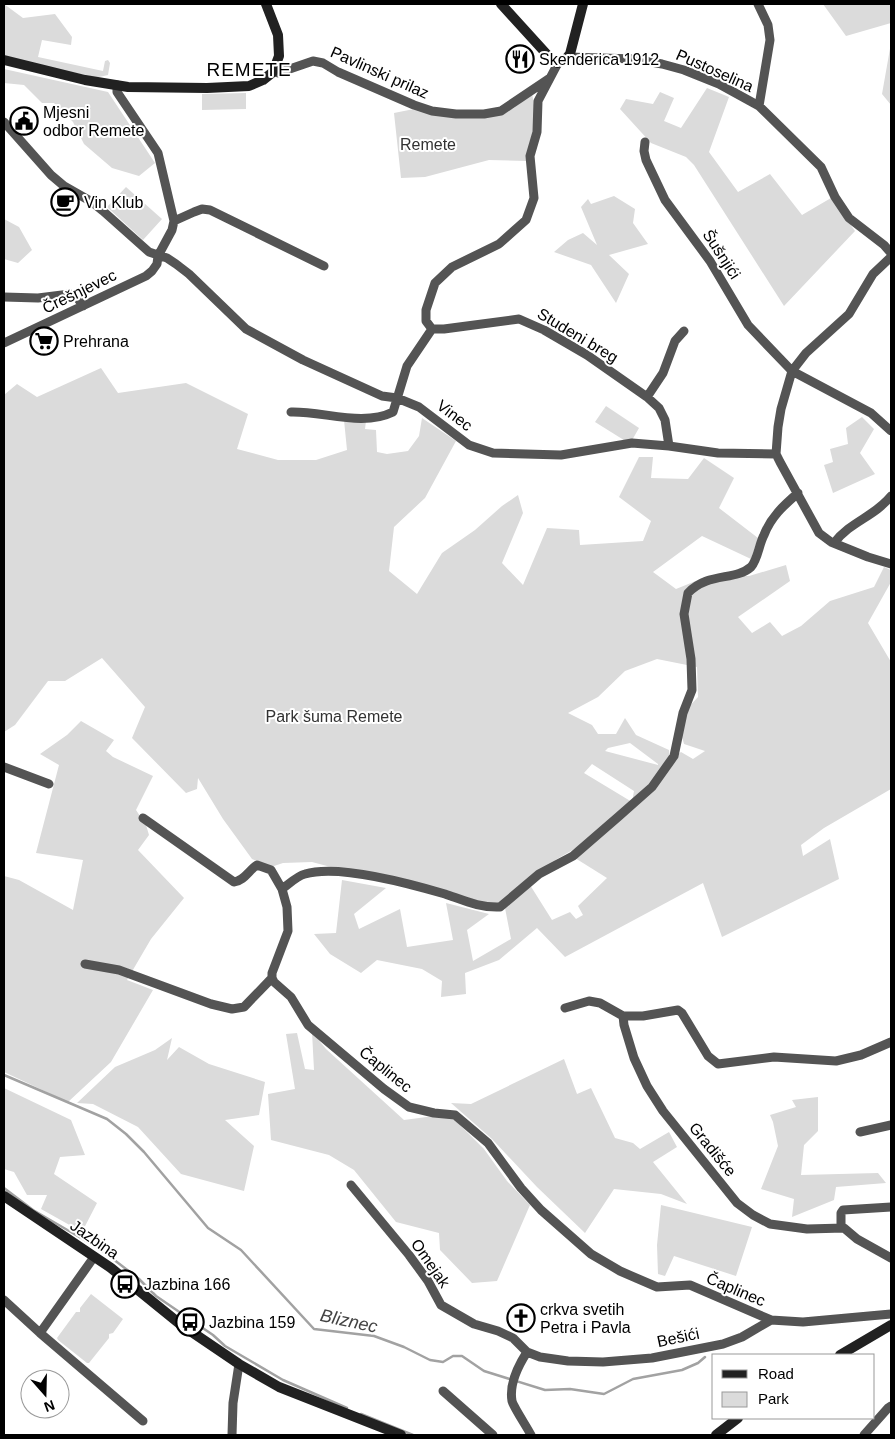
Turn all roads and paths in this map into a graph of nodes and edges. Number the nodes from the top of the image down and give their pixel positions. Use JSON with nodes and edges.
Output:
{"nodes":[{"id":1,"x":266,"y":4,"type":"edge"},
{"id":2,"x":501,"y":4,"type":"edge"},
{"id":3,"x":583,"y":4,"type":"edge"},
{"id":4,"x":758,"y":4,"type":"edge"},
{"id":5,"x":568,"y":57,"type":"junction"},
{"id":6,"x":4,"y":60,"type":"edge"},
{"id":7,"x":558,"y":63,"type":"junction"},
{"id":8,"x":278,"y":73,"type":"dead end"},
{"id":9,"x":551,"y":78,"type":"junction"},
{"id":10,"x":117,"y":85,"type":"junction"},
{"id":11,"x":759,"y":106,"type":"junction"},
{"id":12,"x":4,"y":122,"type":"edge"},
{"id":13,"x":645,"y":142,"type":"dead end"},
{"id":14,"x":174,"y":221,"type":"junction"},
{"id":15,"x":891,"y":253,"type":"edge"},
{"id":16,"x":158,"y":256,"type":"junction"},
{"id":17,"x":891,"y":257,"type":"edge"},
{"id":18,"x":324,"y":266,"type":"dead end"},
{"id":19,"x":4,"y":297,"type":"edge"},
{"id":20,"x":83,"y":306,"type":"junction"},
{"id":21,"x":432,"y":329,"type":"junction"},
{"id":22,"x":684,"y":330,"type":"dead end"},
{"id":23,"x":4,"y":343,"type":"edge"},
{"id":24,"x":792,"y":371,"type":"junction"},
{"id":25,"x":647,"y":397,"type":"junction"},
{"id":26,"x":397,"y":398,"type":"junction"},
{"id":27,"x":291,"y":412,"type":"dead end"},
{"id":28,"x":891,"y":430,"type":"edge"},
{"id":29,"x":669,"y":446,"type":"junction"},
{"id":30,"x":776,"y":454,"type":"junction"},
{"id":31,"x":798,"y":493,"type":"junction"},
{"id":32,"x":891,"y":496,"type":"edge"},
{"id":33,"x":834,"y":543,"type":"junction"},
{"id":34,"x":891,"y":564,"type":"edge"},
{"id":35,"x":4,"y":767,"type":"edge"},
{"id":36,"x":49,"y":784,"type":"dead end"},
{"id":37,"x":142,"y":818,"type":"dead end"},
{"id":38,"x":282,"y":889,"type":"junction"},
{"id":39,"x":85,"y":964,"type":"dead end"},
{"id":40,"x":272,"y":978,"type":"junction"},
{"id":41,"x":565,"y":1008,"type":"dead end"},
{"id":42,"x":623,"y":1016,"type":"junction"},
{"id":43,"x":891,"y":1042,"type":"edge"},
{"id":44,"x":891,"y":1125,"type":"edge"},
{"id":45,"x":860,"y":1132,"type":"dead end"},
{"id":46,"x":351,"y":1185,"type":"dead end"},
{"id":47,"x":4,"y":1196,"type":"edge"},
{"id":48,"x":891,"y":1207,"type":"edge"},
{"id":49,"x":841,"y":1227,"type":"junction"},
{"id":50,"x":94,"y":1257,"type":"junction"},
{"id":51,"x":891,"y":1258,"type":"edge"},
{"id":52,"x":4,"y":1300,"type":"edge"},
{"id":53,"x":891,"y":1314,"type":"edge"},
{"id":54,"x":772,"y":1320,"type":"junction"},
{"id":55,"x":891,"y":1325,"type":"edge"},
{"id":56,"x":40,"y":1333,"type":"junction"},
{"id":57,"x":526,"y":1352,"type":"junction"},
{"id":58,"x":842,"y":1354,"type":"edge"},
{"id":59,"x":239,"y":1364,"type":"junction"},
{"id":60,"x":444,"y":1391,"type":"dead end"},
{"id":61,"x":891,"y":1406,"type":"edge"},
{"id":62,"x":737,"y":1419,"type":"edge"},
{"id":63,"x":143,"y":1421,"type":"dead end"},
{"id":64,"x":232,"y":1435,"type":"edge"},
{"id":65,"x":401,"y":1435,"type":"edge"},
{"id":66,"x":493,"y":1435,"type":"edge"},
{"id":67,"x":531,"y":1435,"type":"edge"},
{"id":68,"x":716,"y":1435,"type":"edge"},
{"id":69,"x":864,"y":1435,"type":"edge"}],
"edges":[{"from":1,"to":10,"type":"main road"},
{"from":2,"to":7,"type":"main road"},
{"from":3,"to":5,"type":"main road"},
{"from":4,"to":11,"type":"street","name":"Pustoselina"},
{"from":5,"to":7,"type":"main road"},
{"from":5,"to":11,"type":"street","name":"Pustoselina"},
{"from":6,"to":10,"type":"main road"},
{"from":7,"to":9,"type":"street"},
{"from":8,"to":9,"type":"street","name":"Pavlinski prilaz"},
{"from":9,"to":21,"type":"street"},
{"from":10,"to":14,"type":"street"},
{"from":11,"to":15,"type":"street","name":"Pustoselina"},
{"from":12,"to":16,"type":"street","name":"Vinec"},
{"from":13,"to":24,"type":"street","name":"Šušnjići"},
{"from":14,"to":16,"type":"street"},
{"from":14,"to":18,"type":"street"},
{"from":16,"to":20,"type":"street","name":"Črešnjevec"},
{"from":16,"to":26,"type":"street","name":"Vinec"},
{"from":17,"to":24,"type":"street"},
{"from":19,"to":20,"type":"street"},
{"from":20,"to":23,"type":"street","name":"Črešnjevec"},
{"from":21,"to":25,"type":"street","name":"Studeni breg"},
{"from":21,"to":26,"type":"street"},
{"from":22,"to":25,"type":"street"},
{"from":24,"to":28,"type":"street","name":"Šušnjići"},
{"from":24,"to":30,"type":"street"},
{"from":25,"to":29,"type":"street","name":"Studeni breg"},
{"from":26,"to":27,"type":"street"},
{"from":26,"to":29,"type":"street","name":"Vinec"},
{"from":29,"to":30,"type":"street","name":"Vinec"},
{"from":30,"to":31,"type":"street"},
{"from":31,"to":33,"type":"street"},
{"from":31,"to":38,"type":"street"},
{"from":32,"to":33,"type":"street"},
{"from":33,"to":34,"type":"street"},
{"from":35,"to":36,"type":"street"},
{"from":37,"to":38,"type":"street"},
{"from":38,"to":40,"type":"street"},
{"from":39,"to":40,"type":"street"},
{"from":40,"to":54,"type":"street","name":"Čaplinec"},
{"from":41,"to":42,"type":"street"},
{"from":42,"to":43,"type":"street"},
{"from":42,"to":49,"type":"street","name":"Gradišće"},
{"from":44,"to":45,"type":"street"},
{"from":46,"to":57,"type":"street","name":"Omejak"},
{"from":47,"to":50,"type":"main road","name":"Jazbina"},
{"from":48,"to":49,"type":"street"},
{"from":49,"to":51,"type":"street"},
{"from":50,"to":56,"type":"street"},
{"from":50,"to":59,"type":"main road","name":"Jazbina"},
{"from":52,"to":56,"type":"street"},
{"from":53,"to":54,"type":"street"},
{"from":54,"to":57,"type":"street","name":"Bešići"},
{"from":55,"to":58,"type":"main road"},
{"from":56,"to":63,"type":"street"},
{"from":57,"to":67,"type":"street"},
{"from":59,"to":64,"type":"street"},
{"from":59,"to":65,"type":"main road","name":"Jazbina"},
{"from":60,"to":66,"type":"street"},
{"from":61,"to":69,"type":"street"},
{"from":62,"to":68,"type":"main road"}]}
